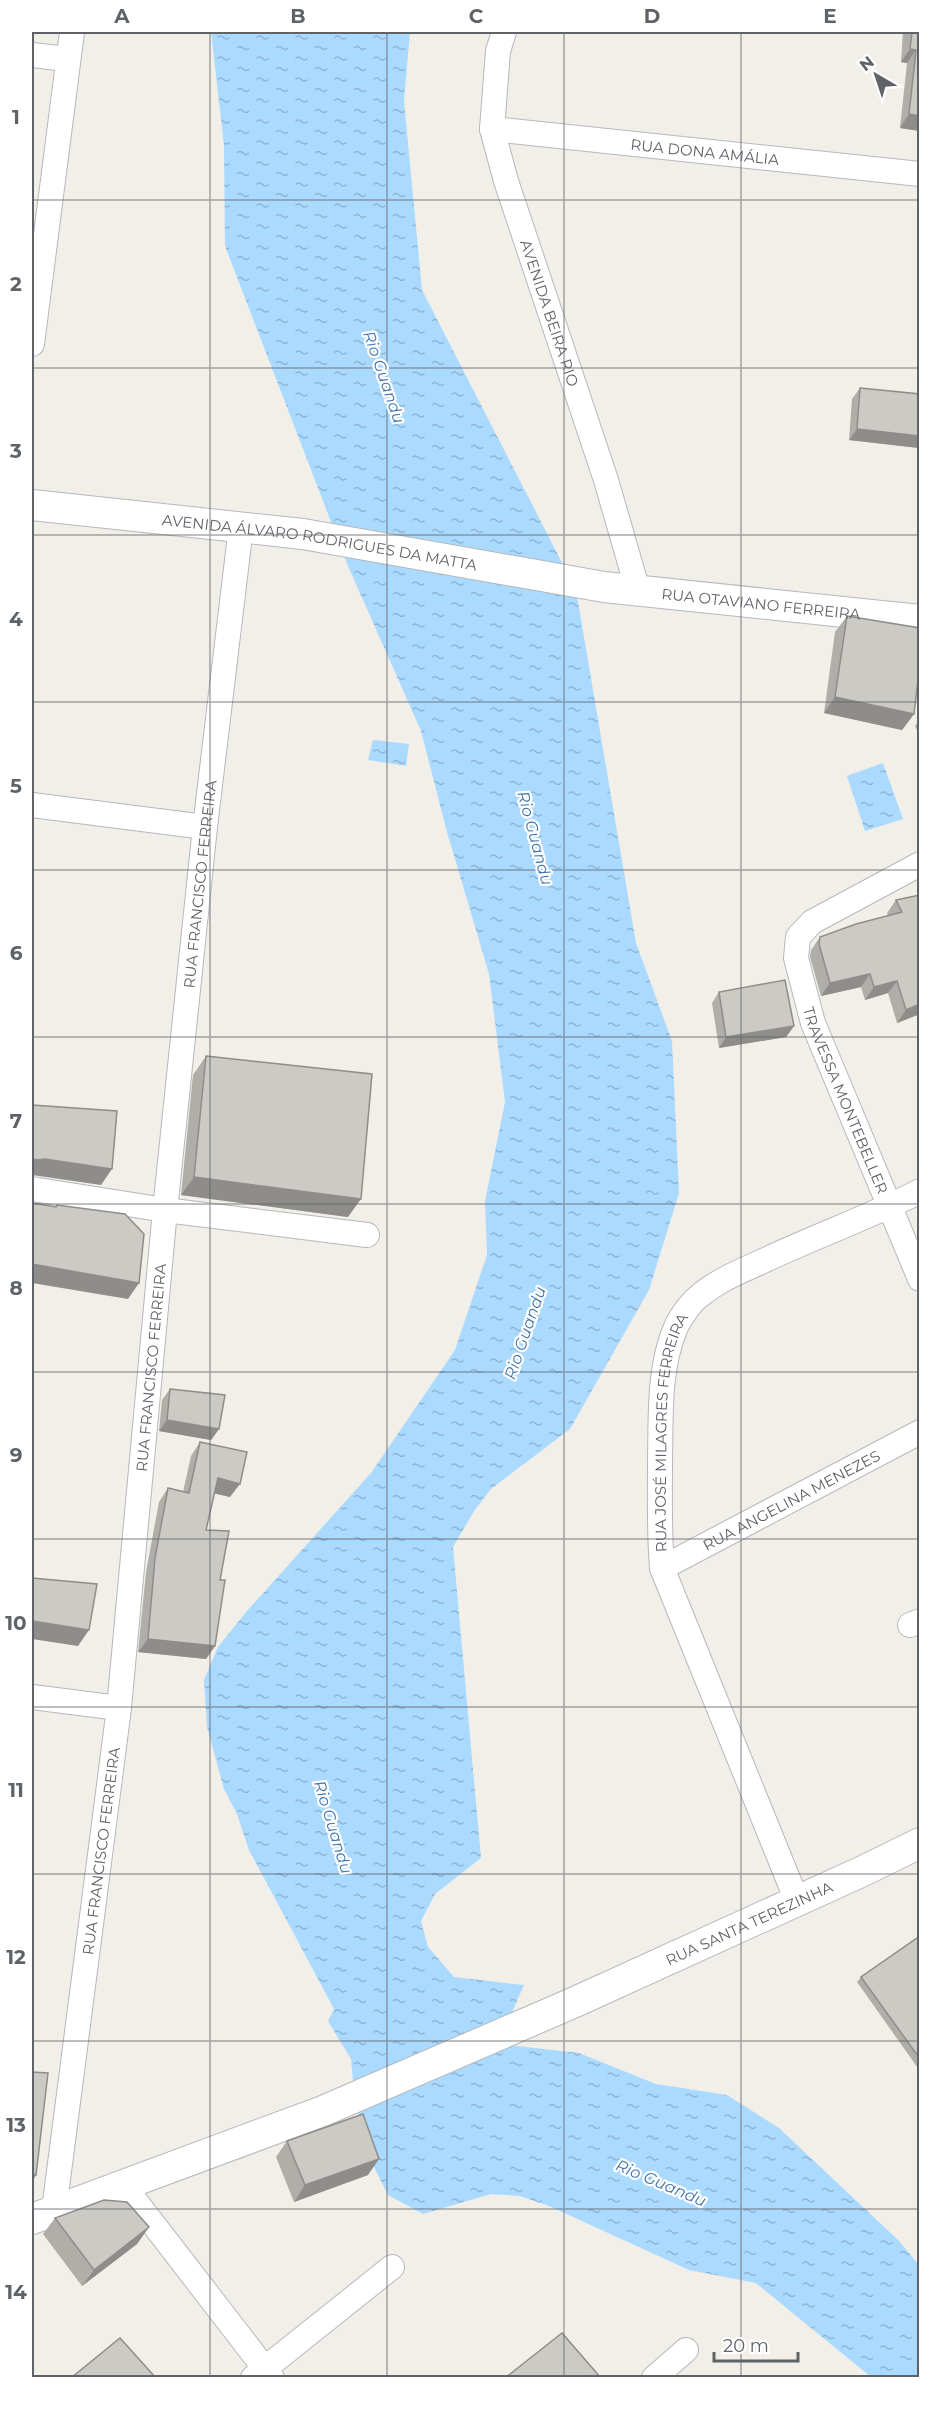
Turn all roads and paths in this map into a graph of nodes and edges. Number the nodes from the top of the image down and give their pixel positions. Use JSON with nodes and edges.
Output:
{"nodes":[{"id":1,"x":72,"y":32,"type":"edge"},
{"id":2,"x":504,"y":32,"type":"edge"},
{"id":3,"x":32,"y":55,"type":"edge"},
{"id":4,"x":67,"y":59,"type":"junction"},
{"id":5,"x":492,"y":129,"type":"junction"},
{"id":6,"x":920,"y":174,"type":"edge"},
{"id":7,"x":32,"y":344,"type":"edge"},
{"id":8,"x":32,"y":505,"type":"edge"},
{"id":9,"x":241,"y":527,"type":"junction"},
{"id":10,"x":604,"y":587,"type":"joint"},
{"id":11,"x":638,"y":591,"type":"junction"},
{"id":12,"x":920,"y":620,"type":"edge"},
{"id":13,"x":32,"y":805,"type":"edge"},
{"id":14,"x":205,"y":827,"type":"junction"},
{"id":15,"x":920,"y":864,"type":"edge"},
{"id":16,"x":32,"y":1189,"type":"edge"},
{"id":17,"x":920,"y":1191,"type":"edge"},
{"id":18,"x":890,"y":1207,"type":"junction"},
{"id":19,"x":165,"y":1210,"type":"junction"},
{"id":20,"x":367,"y":1235,"type":"dead end"},
{"id":21,"x":920,"y":1279,"type":"edge"},
{"id":22,"x":920,"y":1432,"type":"edge"},
{"id":23,"x":662,"y":1568,"type":"junction"},
{"id":24,"x":32,"y":1696,"type":"edge"},
{"id":25,"x":119,"y":1708,"type":"junction"},
{"id":26,"x":920,"y":1843,"type":"edge"},
{"id":27,"x":797,"y":1901,"type":"junction"},
{"id":28,"x":124,"y":2186,"type":"junction"},
{"id":29,"x":43,"y":2214,"type":"edge"},
{"id":30,"x":392,"y":2267,"type":"dead end"},
{"id":31,"x":686,"y":2350,"type":"dead end"},
{"id":32,"x":263,"y":2374,"type":"edge"},
{"id":33,"x":654,"y":2378,"type":"edge"}],
"edges":[{"from":1,"to":4,"type":"street"},
{"from":2,"to":5,"type":"street","name":"AVENIDA BEIRA RIO"},
{"from":3,"to":4,"type":"street"},
{"from":4,"to":7,"type":"street"},
{"from":5,"to":6,"type":"street","name":"RUA DONA AMÁLIA"},
{"from":5,"to":11,"type":"street","name":"AVENIDA BEIRA RIO"},
{"from":8,"to":9,"type":"street","name":"AVENIDA ÁLVARO RODRIGUES DA MATTA"},
{"from":9,"to":10,"type":"street","name":"AVENIDA ÁLVARO RODRIGUES DA MATTA"},
{"from":9,"to":14,"type":"street","name":"RUA FRANCISCO FERREIRA"},
{"from":10,"to":11,"type":"street","name":"RUA OTAVIANO FERREIRA"},
{"from":11,"to":12,"type":"street","name":"RUA OTAVIANO FERREIRA"},
{"from":13,"to":14,"type":"street"},
{"from":14,"to":19,"type":"street","name":"RUA FRANCISCO FERREIRA"},
{"from":15,"to":18,"type":"street","name":"TRAVESSA MONTEBELLER"},
{"from":16,"to":19,"type":"street"},
{"from":17,"to":18,"type":"street","name":"RUA JOSÉ MILAGRES FERREIRA"},
{"from":18,"to":21,"type":"street","name":"TRAVESSA MONTEBELLER"},
{"from":18,"to":23,"type":"street","name":"RUA JOSÉ MILAGRES FERREIRA"},
{"from":19,"to":20,"type":"street"},
{"from":19,"to":25,"type":"street","name":"RUA FRANCISCO FERREIRA"},
{"from":22,"to":23,"type":"street","name":"RUA ANGELINA MENEZES"},
{"from":23,"to":27,"type":"street","name":"RUA JOSÉ MILAGRES FERREIRA"},
{"from":24,"to":25,"type":"street"},
{"from":25,"to":29,"type":"street","name":"RUA FRANCISCO FERREIRA"},
{"from":26,"to":27,"type":"street","name":"RUA SANTA TEREZINHA"},
{"from":27,"to":28,"type":"street","name":"RUA SANTA TEREZINHA"},
{"from":28,"to":29,"type":"street","name":"RUA SANTA TEREZINHA"},
{"from":28,"to":32,"type":"street"},
{"from":30,"to":32,"type":"street"},
{"from":31,"to":33,"type":"street"}]}
